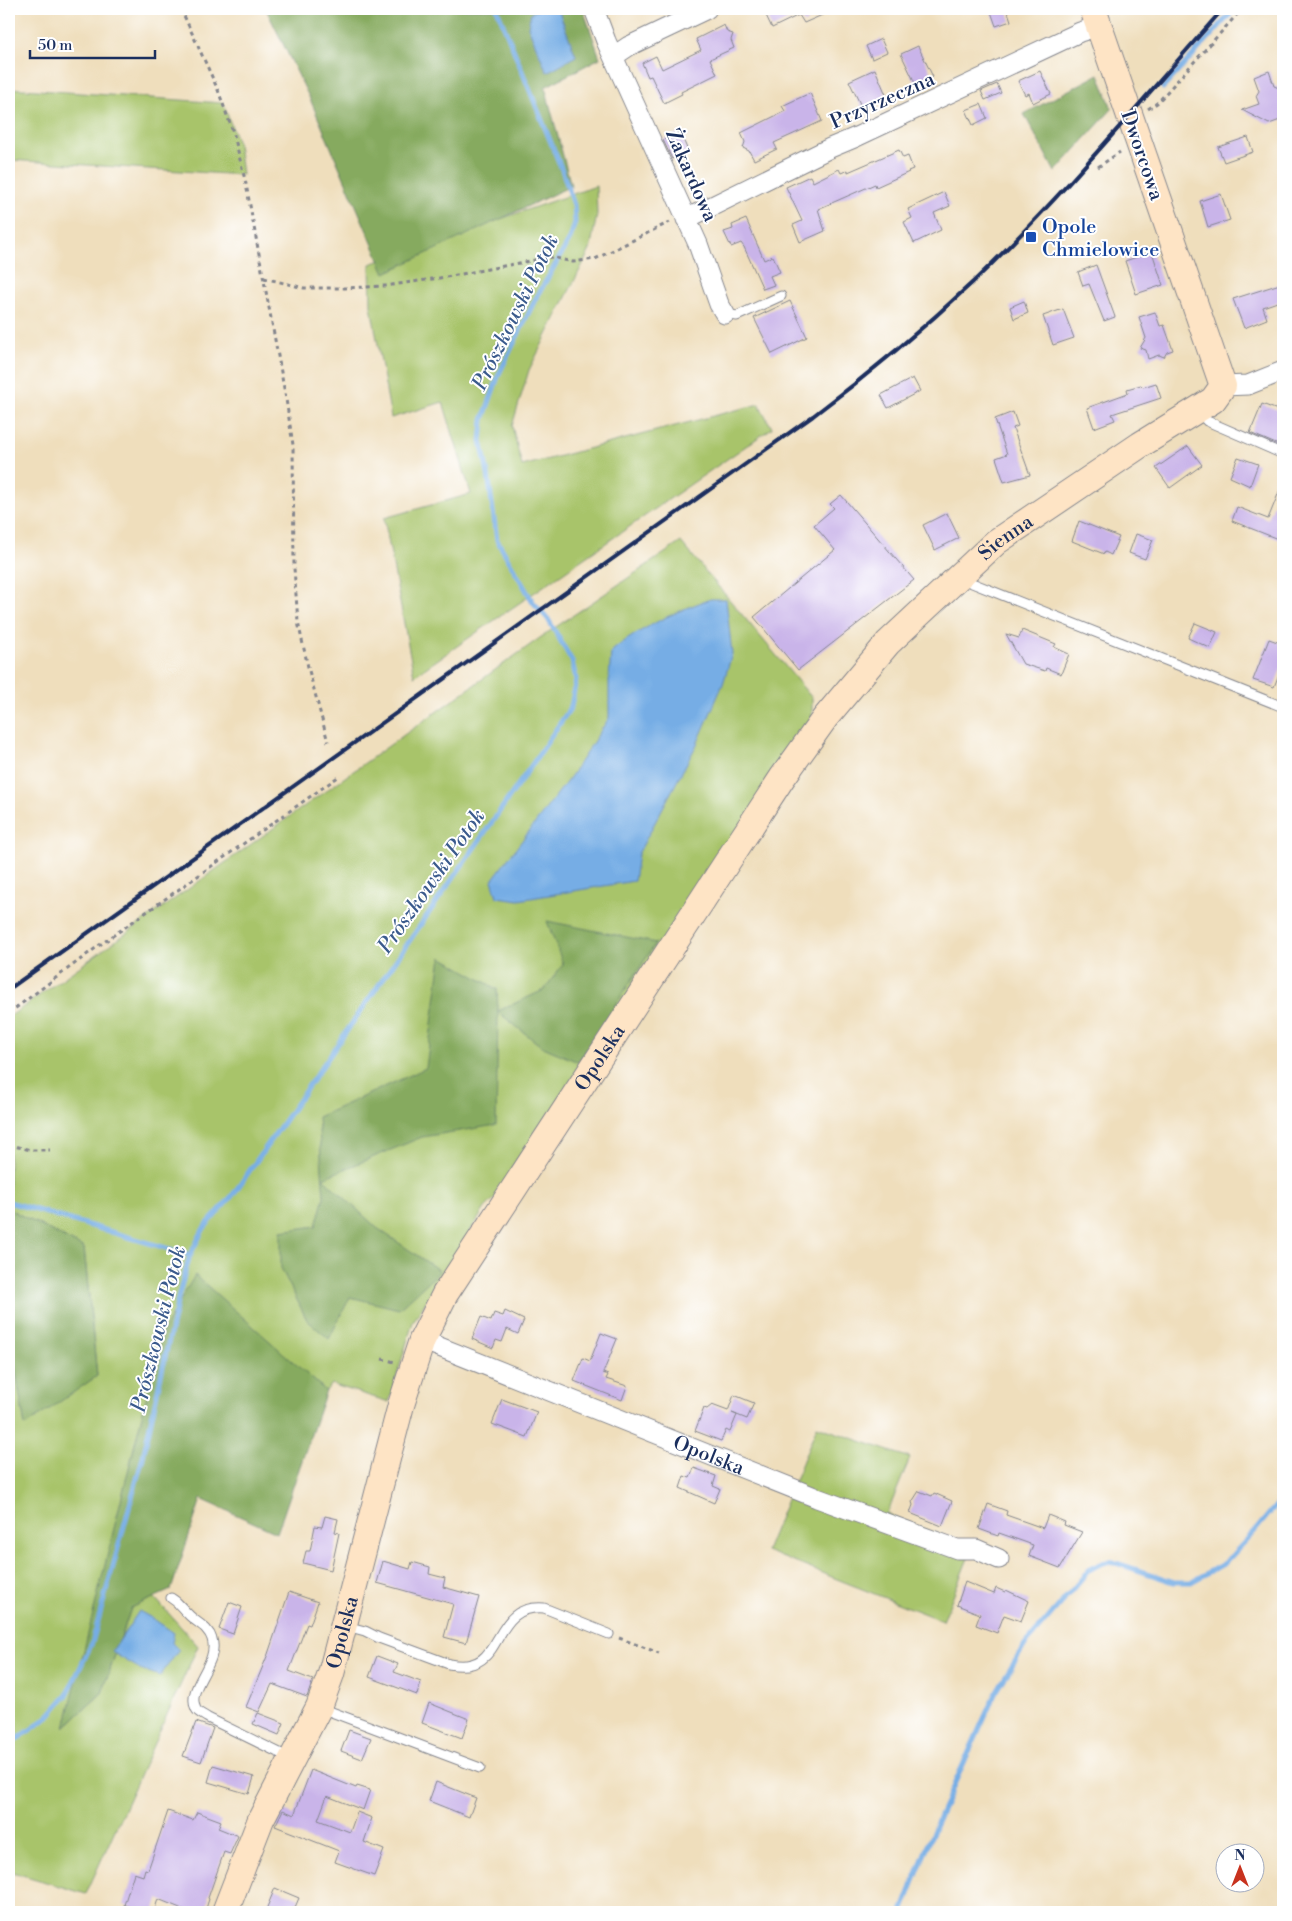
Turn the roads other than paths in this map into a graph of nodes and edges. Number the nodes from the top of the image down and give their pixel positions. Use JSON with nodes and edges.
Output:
{"nodes":[{"id":1,"x":594,"y":9,"type":"edge"},
{"id":2,"x":707,"y":9,"type":"edge"},
{"id":3,"x":1096,"y":18,"type":"edge"},
{"id":4,"x":614,"y":56,"type":"junction"},
{"id":5,"x":686,"y":219,"type":"junction"},
{"id":6,"x":780,"y":296,"type":"dead end"},
{"id":7,"x":725,"y":314,"type":"joint"},
{"id":8,"x":1283,"y":371,"type":"edge"},
{"id":9,"x":1223,"y":386,"type":"junction"},
{"id":10,"x":1196,"y":410,"type":"junction"},
{"id":11,"x":1283,"y":454,"type":"edge"},
{"id":12,"x":958,"y":577,"type":"junction"},
{"id":13,"x":1283,"y":707,"type":"edge"},
{"id":14,"x":782,"y":778,"type":"joint"},
{"id":15,"x":422,"y":1340,"type":"junction"},
{"id":16,"x":999,"y":1559,"type":"dead end"},
{"id":17,"x":171,"y":1598,"type":"dead end"},
{"id":18,"x":344,"y":1625,"type":"junction"},
{"id":19,"x":609,"y":1634,"type":"road end"},
{"id":20,"x":319,"y":1706,"type":"junction"},
{"id":21,"x":292,"y":1759,"type":"junction"},
{"id":22,"x":480,"y":1768,"type":"dead end"},
{"id":23,"x":225,"y":1912,"type":"edge"}],
"edges":[{"from":1,"to":4,"type":"street","name":"Żakardowa"},
{"from":2,"to":4,"type":"street"},
{"from":3,"to":5,"type":"street","name":"Przyrzeczna"},
{"from":3,"to":9,"type":"street","name":"Dworcowa"},
{"from":4,"to":5,"type":"street","name":"Żakardowa"},
{"from":5,"to":7,"type":"street","name":"Żakardowa"},
{"from":6,"to":7,"type":"lane"},
{"from":8,"to":9,"type":"street"},
{"from":9,"to":10,"type":"street","name":"Sienna"},
{"from":10,"to":11,"type":"lane"},
{"from":10,"to":12,"type":"street","name":"Sienna"},
{"from":12,"to":13,"type":"lane"},
{"from":12,"to":14,"type":"street","name":"Sienna"},
{"from":14,"to":15,"type":"street","name":"Opolska"},
{"from":15,"to":16,"type":"street","name":"Opolska"},
{"from":15,"to":18,"type":"street","name":"Opolska"},
{"from":17,"to":21,"type":"lane"},
{"from":18,"to":19,"type":"lane"},
{"from":18,"to":20,"type":"street","name":"Opolska"},
{"from":20,"to":21,"type":"street","name":"Opolska"},
{"from":20,"to":22,"type":"lane"},
{"from":21,"to":23,"type":"street","name":"Opolska"}]}
